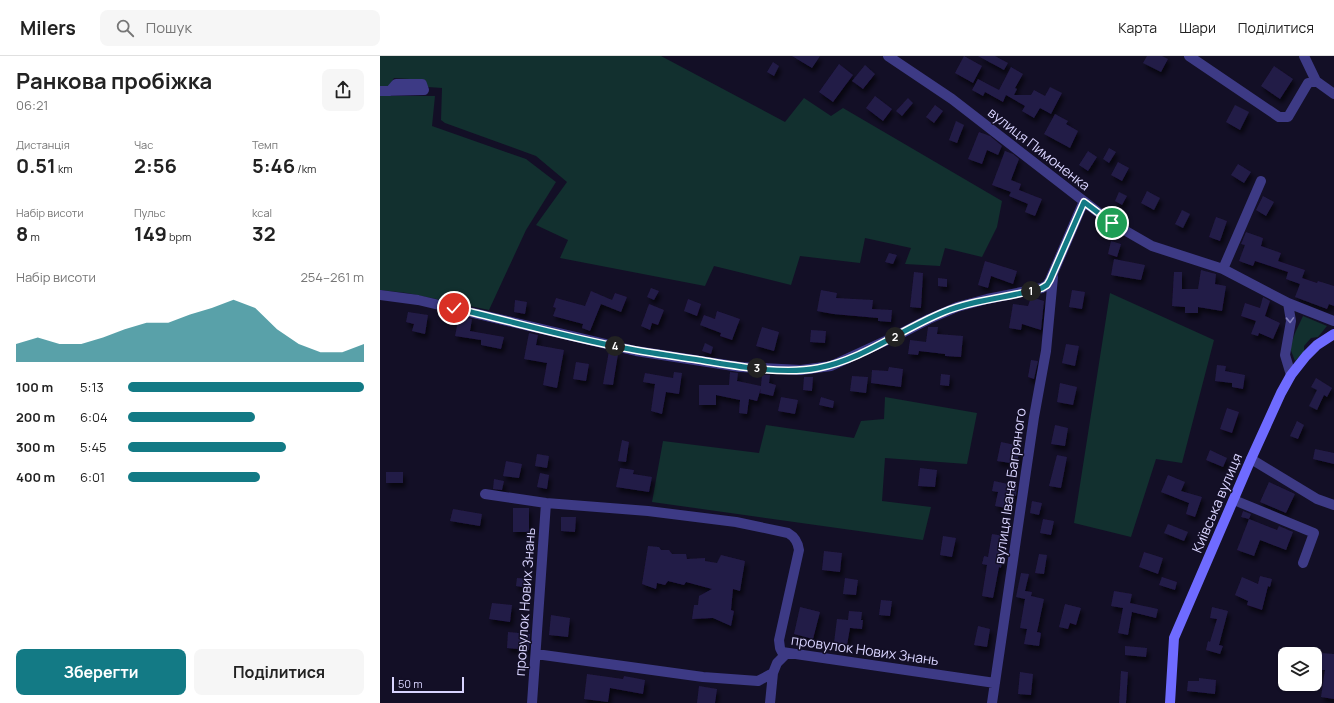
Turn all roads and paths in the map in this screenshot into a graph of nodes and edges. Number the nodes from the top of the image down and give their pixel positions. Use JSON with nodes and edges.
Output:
{"nodes":[{"id":1,"x":888,"y":56,"type":"edge"},
{"id":2,"x":1189,"y":56,"type":"edge"},
{"id":3,"x":1304,"y":56,"type":"edge"},
{"id":4,"x":1316,"y":81,"type":"junction"},
{"id":5,"x":1334,"y":94,"type":"edge"},
{"id":6,"x":1261,"y":181,"type":"dead end"},
{"id":7,"x":1084,"y":202,"type":"junction"},
{"id":8,"x":1223,"y":269,"type":"junction"},
{"id":9,"x":1053,"y":273,"type":"junction"},
{"id":10,"x":1033,"y":291,"type":"junction"},
{"id":11,"x":380,"y":295,"type":"edge"},
{"id":12,"x":1050,"y":297,"type":"junction"},
{"id":13,"x":1288,"y":303,"type":"junction"},
{"id":14,"x":1334,"y":321,"type":"edge"},
{"id":15,"x":1334,"y":334,"type":"edge"},
{"id":16,"x":1291,"y":375,"type":"junction"},
{"id":17,"x":1251,"y":459,"type":"junction"},
{"id":18,"x":485,"y":494,"type":"dead end"},
{"id":19,"x":1234,"y":500,"type":"junction"},
{"id":20,"x":546,"y":503,"type":"junction"},
{"id":21,"x":1334,"y":505,"type":"edge"},
{"id":22,"x":1303,"y":563,"type":"dead end"},
{"id":23,"x":536,"y":654,"type":"junction"},
{"id":24,"x":786,"y":654,"type":"junction"},
{"id":25,"x":773,"y":673,"type":"junction"},
{"id":26,"x":995,"y":683,"type":"junction"},
{"id":27,"x":532,"y":703,"type":"edge"},
{"id":28,"x":770,"y":703,"type":"edge"},
{"id":29,"x":992,"y":703,"type":"edge"},
{"id":30,"x":1170,"y":703,"type":"edge"}],
"edges":[{"from":1,"to":7,"type":"street","name":"вулиця Пимоненка"},
{"from":2,"to":4,"type":"street"},
{"from":3,"to":4,"type":"street"},
{"from":4,"to":5,"type":"street"},
{"from":6,"to":8,"type":"street"},
{"from":7,"to":8,"type":"street","name":"вулиця Пимоненка"},
{"from":7,"to":9,"type":"street"},
{"from":8,"to":13,"type":"street","name":"вулиця Пимоненка"},
{"from":9,"to":10,"type":"street"},
{"from":9,"to":12,"type":"street","name":"вулиця Івана Багряного"},
{"from":10,"to":11,"type":"street"},
{"from":10,"to":12,"type":"street"},
{"from":12,"to":26,"type":"street","name":"вулиця Івана Багряного"},
{"from":13,"to":14,"type":"street","name":"вулиця Пимоненка"},
{"from":13,"to":16,"type":"street","one_way":true},
{"from":15,"to":16,"type":"street","name":"Київська вулиця"},
{"from":16,"to":17,"type":"street","name":"Київська вулиця"},
{"from":17,"to":19,"type":"street","name":"Київська вулиця"},
{"from":17,"to":21,"type":"street"},
{"from":18,"to":20,"type":"street"},
{"from":19,"to":22,"type":"street"},
{"from":19,"to":30,"type":"street","name":"Київська вулиця"},
{"from":20,"to":23,"type":"street","name":"провулок Нових Знань"},
{"from":20,"to":24,"type":"street","name":"провулок Нових Знань"},
{"from":23,"to":25,"type":"street"},
{"from":23,"to":27,"type":"street","name":"провулок Нових Знань"},
{"from":24,"to":25,"type":"street"},
{"from":24,"to":26,"type":"street","name":"провулок Нових Знань"},
{"from":25,"to":28,"type":"street"},
{"from":26,"to":29,"type":"street","name":"вулиця Івана Багряного"}]}
